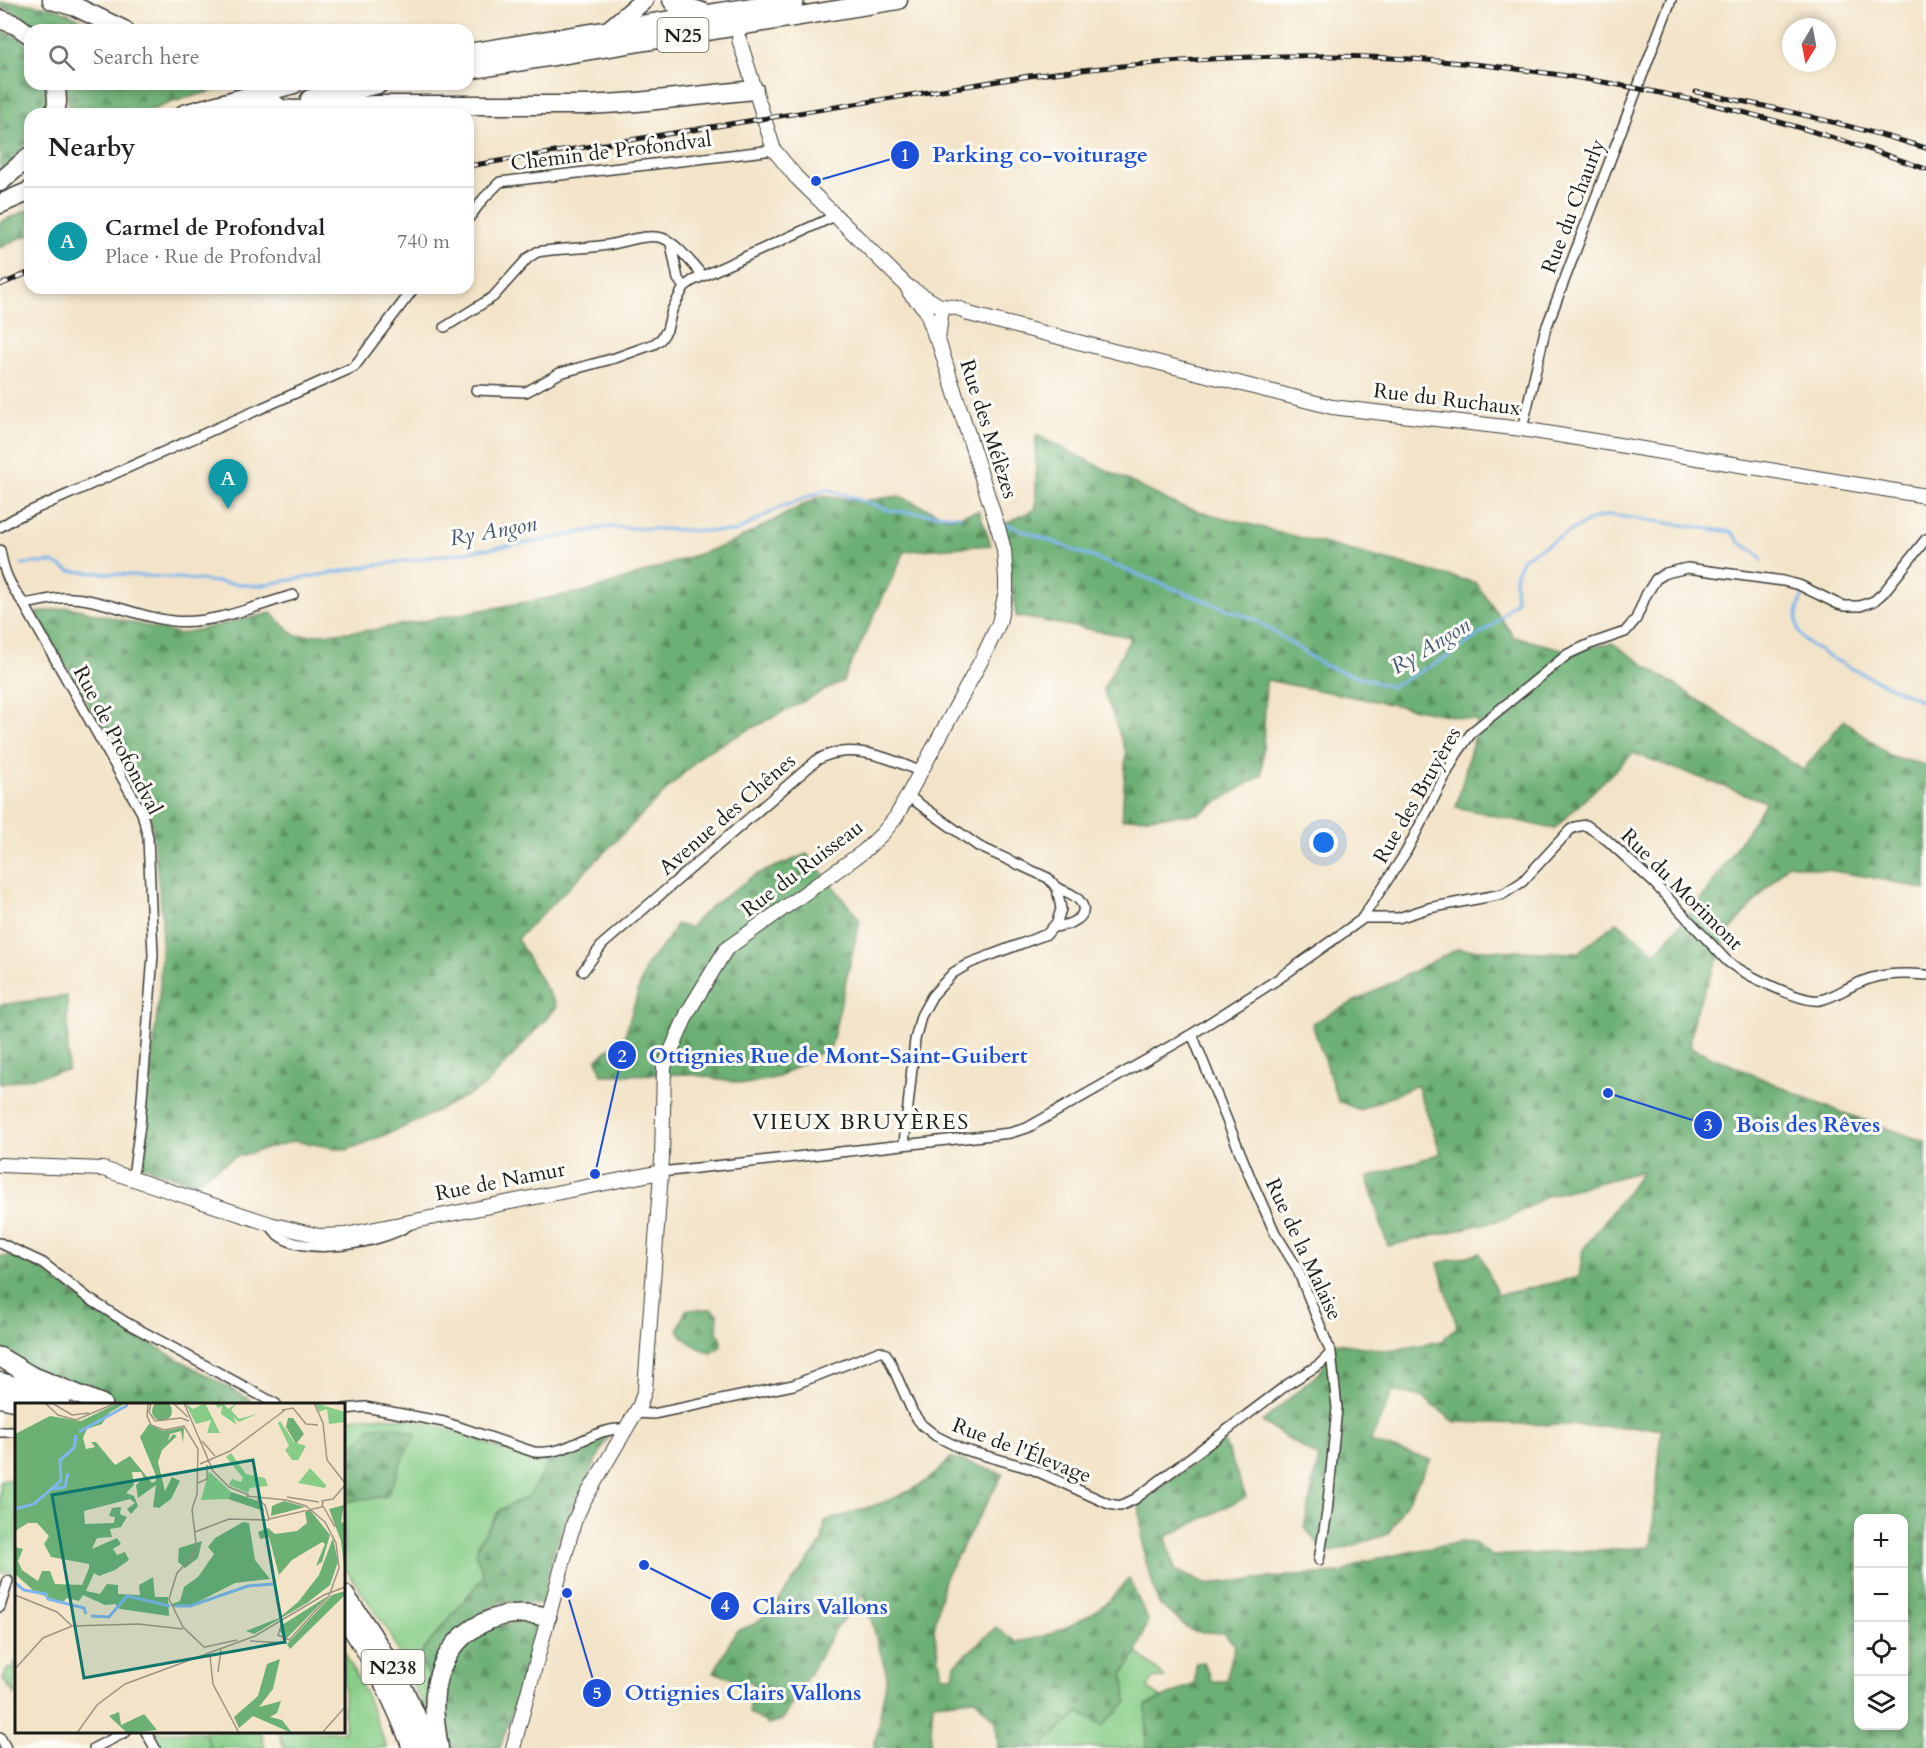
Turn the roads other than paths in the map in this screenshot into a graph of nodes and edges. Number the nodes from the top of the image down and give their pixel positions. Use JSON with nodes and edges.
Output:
{"nodes":[{"id":1,"x":52,"y":0,"type":"edge"},
{"id":2,"x":644,"y":0,"type":"edge"},
{"id":3,"x":672,"y":0,"type":"edge"},
{"id":4,"x":795,"y":0,"type":"edge"},
{"id":5,"x":898,"y":0,"type":"edge"},
{"id":6,"x":1671,"y":0,"type":"edge"},
{"id":7,"x":710,"y":14,"type":"junction"},
{"id":8,"x":0,"y":19,"type":"edge"},
{"id":9,"x":111,"y":24,"type":"edge"},
{"id":10,"x":24,"y":31,"type":"edge"},
{"id":11,"x":608,"y":31,"type":"junction"},
{"id":12,"x":739,"y":39,"type":"dead end"},
{"id":13,"x":474,"y":52,"type":"edge"},
{"id":14,"x":474,"y":69,"type":"edge"},
{"id":15,"x":56,"y":90,"type":"edge"},
{"id":16,"x":272,"y":90,"type":"edge"},
{"id":17,"x":351,"y":90,"type":"edge"},
{"id":18,"x":754,"y":90,"type":"junction"},
{"id":19,"x":56,"y":108,"type":"edge"},
{"id":20,"x":206,"y":108,"type":"edge"},
{"id":21,"x":267,"y":108,"type":"edge"},
{"id":22,"x":327,"y":108,"type":"edge"},
{"id":23,"x":774,"y":150,"type":"junction"},
{"id":24,"x":24,"y":161,"type":"edge"},
{"id":25,"x":24,"y":174,"type":"edge"},
{"id":26,"x":0,"y":183,"type":"edge"},
{"id":27,"x":24,"y":194,"type":"edge"},
{"id":28,"x":0,"y":204,"type":"edge"},
{"id":29,"x":474,"y":211,"type":"edge"},
{"id":30,"x":835,"y":216,"type":"junction"},
{"id":31,"x":671,"y":244,"type":"junction"},
{"id":32,"x":703,"y":276,"type":"junction"},
{"id":33,"x":684,"y":287,"type":"junction"},
{"id":34,"x":409,"y":294,"type":"edge"},
{"id":35,"x":935,"y":311,"type":"junction"},
{"id":36,"x":445,"y":327,"type":"dead end"},
{"id":37,"x":476,"y":390,"type":"dead end"},
{"id":38,"x":1522,"y":429,"type":"junction"},
{"id":39,"x":1926,"y":496,"type":"edge"},
{"id":40,"x":0,"y":527,"type":"edge"},
{"id":41,"x":999,"y":531,"type":"joint"},
{"id":42,"x":1926,"y":539,"type":"edge"},
{"id":43,"x":0,"y":550,"type":"edge"},
{"id":44,"x":293,"y":595,"type":"dead end"},
{"id":45,"x":24,"y":604,"type":"junction"},
{"id":46,"x":921,"y":772,"type":"junction"},
{"id":47,"x":908,"y":796,"type":"junction"},
{"id":48,"x":1057,"y":888,"type":"junction"},
{"id":49,"x":1362,"y":918,"type":"junction"},
{"id":50,"x":1054,"y":927,"type":"junction"},
{"id":51,"x":583,"y":971,"type":"dead end"},
{"id":52,"x":1926,"y":975,"type":"edge"},
{"id":53,"x":1192,"y":1034,"type":"junction"},
{"id":54,"x":904,"y":1144,"type":"junction"},
{"id":55,"x":0,"y":1165,"type":"edge"},
{"id":56,"x":44,"y":1166,"type":"junction"},
{"id":57,"x":0,"y":1172,"type":"edge"},
{"id":58,"x":661,"y":1172,"type":"junction"},
{"id":59,"x":131,"y":1176,"type":"junction"},
{"id":60,"x":0,"y":1243,"type":"edge"},
{"id":61,"x":1331,"y":1353,"type":"junction"},
{"id":62,"x":0,"y":1357,"type":"edge"},
{"id":63,"x":0,"y":1382,"type":"edge"},
{"id":64,"x":0,"y":1398,"type":"edge"},
{"id":65,"x":22,"y":1403,"type":"edge"},
{"id":66,"x":74,"y":1403,"type":"edge"},
{"id":67,"x":100,"y":1403,"type":"edge"},
{"id":68,"x":274,"y":1403,"type":"edge"},
{"id":69,"x":345,"y":1409,"type":"edge"},
{"id":70,"x":635,"y":1413,"type":"junction"},
{"id":71,"x":626,"y":1429,"type":"junction"},
{"id":72,"x":1319,"y":1560,"type":"dead end"},
{"id":73,"x":8,"y":1581,"type":"edge"},
{"id":74,"x":345,"y":1595,"type":"edge"},
{"id":75,"x":0,"y":1607,"type":"edge"},
{"id":76,"x":547,"y":1617,"type":"junction"},
{"id":77,"x":345,"y":1619,"type":"edge"},
{"id":78,"x":122,"y":1733,"type":"edge"},
{"id":79,"x":147,"y":1733,"type":"edge"},
{"id":80,"x":0,"y":1737,"type":"edge"},
{"id":81,"x":6,"y":1748,"type":"edge"},
{"id":82,"x":94,"y":1748,"type":"edge"},
{"id":83,"x":155,"y":1748,"type":"edge"},
{"id":84,"x":412,"y":1748,"type":"edge"},
{"id":85,"x":429,"y":1748,"type":"edge"},
{"id":86,"x":440,"y":1748,"type":"edge"},
{"id":87,"x":513,"y":1748,"type":"edge"}],
"edges":[{"from":1,"to":9,"type":"highway"},
{"from":2,"to":11,"type":"highway"},
{"from":3,"to":7,"type":"highway"},
{"from":4,"to":7,"type":"highway","number":"N25"},
{"from":5,"to":14,"type":"highway","number":"N25"},
{"from":6,"to":38,"type":"street","name":"Rue du Chaurly"},
{"from":7,"to":11,"type":"highway","number":"N25"},
{"from":8,"to":10,"type":"highway"},
{"from":11,"to":13,"type":"highway","number":"N25"},
{"from":12,"to":18,"type":"street","name":"Rue des Mélèzes"},
{"from":15,"to":19,"type":"highway"},
{"from":16,"to":20,"type":"highway"},
{"from":17,"to":21,"type":"highway"},
{"from":18,"to":22,"type":"highway"},
{"from":18,"to":23,"type":"street","name":"Rue des Mélèzes"},
{"from":23,"to":29,"type":"street","name":"Chemin de Profondval"},
{"from":23,"to":30,"type":"street","name":"Rue des Mélèzes"},
{"from":24,"to":26,"type":"highway"},
{"from":25,"to":26,"type":"highway"},
{"from":27,"to":28,"type":"highway"},
{"from":30,"to":32,"type":"street"},
{"from":30,"to":35,"type":"street","name":"Rue des Mélèzes"},
{"from":31,"to":32,"type":"street"},
{"from":31,"to":33,"type":"street"},
{"from":31,"to":36,"type":"street"},
{"from":32,"to":33,"type":"street"},
{"from":33,"to":37,"type":"street"},
{"from":34,"to":40,"type":"street"},
{"from":35,"to":38,"type":"street","name":"Rue du Ruchaux"},
{"from":35,"to":41,"type":"street","name":"Rue des Mélèzes"},
{"from":38,"to":39,"type":"street","name":"Rue du Ruchaux"},
{"from":41,"to":46,"type":"street","name":"Rue du Ruisseau"},
{"from":42,"to":49,"type":"street","name":"Rue des Bruyères"},
{"from":43,"to":45,"type":"street","name":"Rue de Profondval"},
{"from":44,"to":45,"type":"street"},
{"from":45,"to":59,"type":"street","name":"Rue de Profondval"},
{"from":46,"to":47,"type":"street","name":"Rue du Ruisseau"},
{"from":46,"to":51,"type":"street","name":"Avenue des Chênes"},
{"from":47,"to":48,"type":"street"},
{"from":47,"to":58,"type":"street","name":"Rue du Ruisseau"},
{"from":48,"to":50,"type":"street"},
{"from":48,"to":50,"type":"street"},
{"from":49,"to":52,"type":"street","name":"Rue du Morimont"},
{"from":49,"to":53,"type":"street"},
{"from":50,"to":54,"type":"street"},
{"from":53,"to":54,"type":"street"},
{"from":53,"to":61,"type":"street","name":"Rue de la Malaise"},
{"from":54,"to":58,"type":"street"},
{"from":55,"to":56,"type":"street","name":"Rue de Namur"},
{"from":56,"to":57,"type":"street","name":"Rue de Namur"},
{"from":56,"to":59,"type":"street","name":"Rue de Namur"},
{"from":58,"to":59,"type":"street","name":"Rue de Namur"},
{"from":58,"to":70,"type":"street","name":"Rue du Ruisseau"},
{"from":60,"to":68,"type":"street"},
{"from":61,"to":70,"type":"street","name":"Rue de l'Élevage"},
{"from":61,"to":72,"type":"street","name":"Rue de la Malaise"},
{"from":62,"to":67,"type":"highway"},
{"from":63,"to":66,"type":"highway"},
{"from":64,"to":65,"type":"highway"},
{"from":69,"to":71,"type":"street"},
{"from":70,"to":71,"type":"street","name":"Rue du Ruisseau"},
{"from":71,"to":76,"type":"street","name":"Rue du Ruisseau"},
{"from":73,"to":75,"type":"street"},
{"from":74,"to":85,"type":"highway","number":"N238"},
{"from":76,"to":86,"type":"highway"},
{"from":76,"to":87,"type":"street","name":"Rue du Ruisseau"},
{"from":77,"to":84,"type":"highway","number":"N238"},
{"from":78,"to":82,"type":"street"},
{"from":79,"to":83,"type":"street"},
{"from":80,"to":81,"type":"street"}]}
